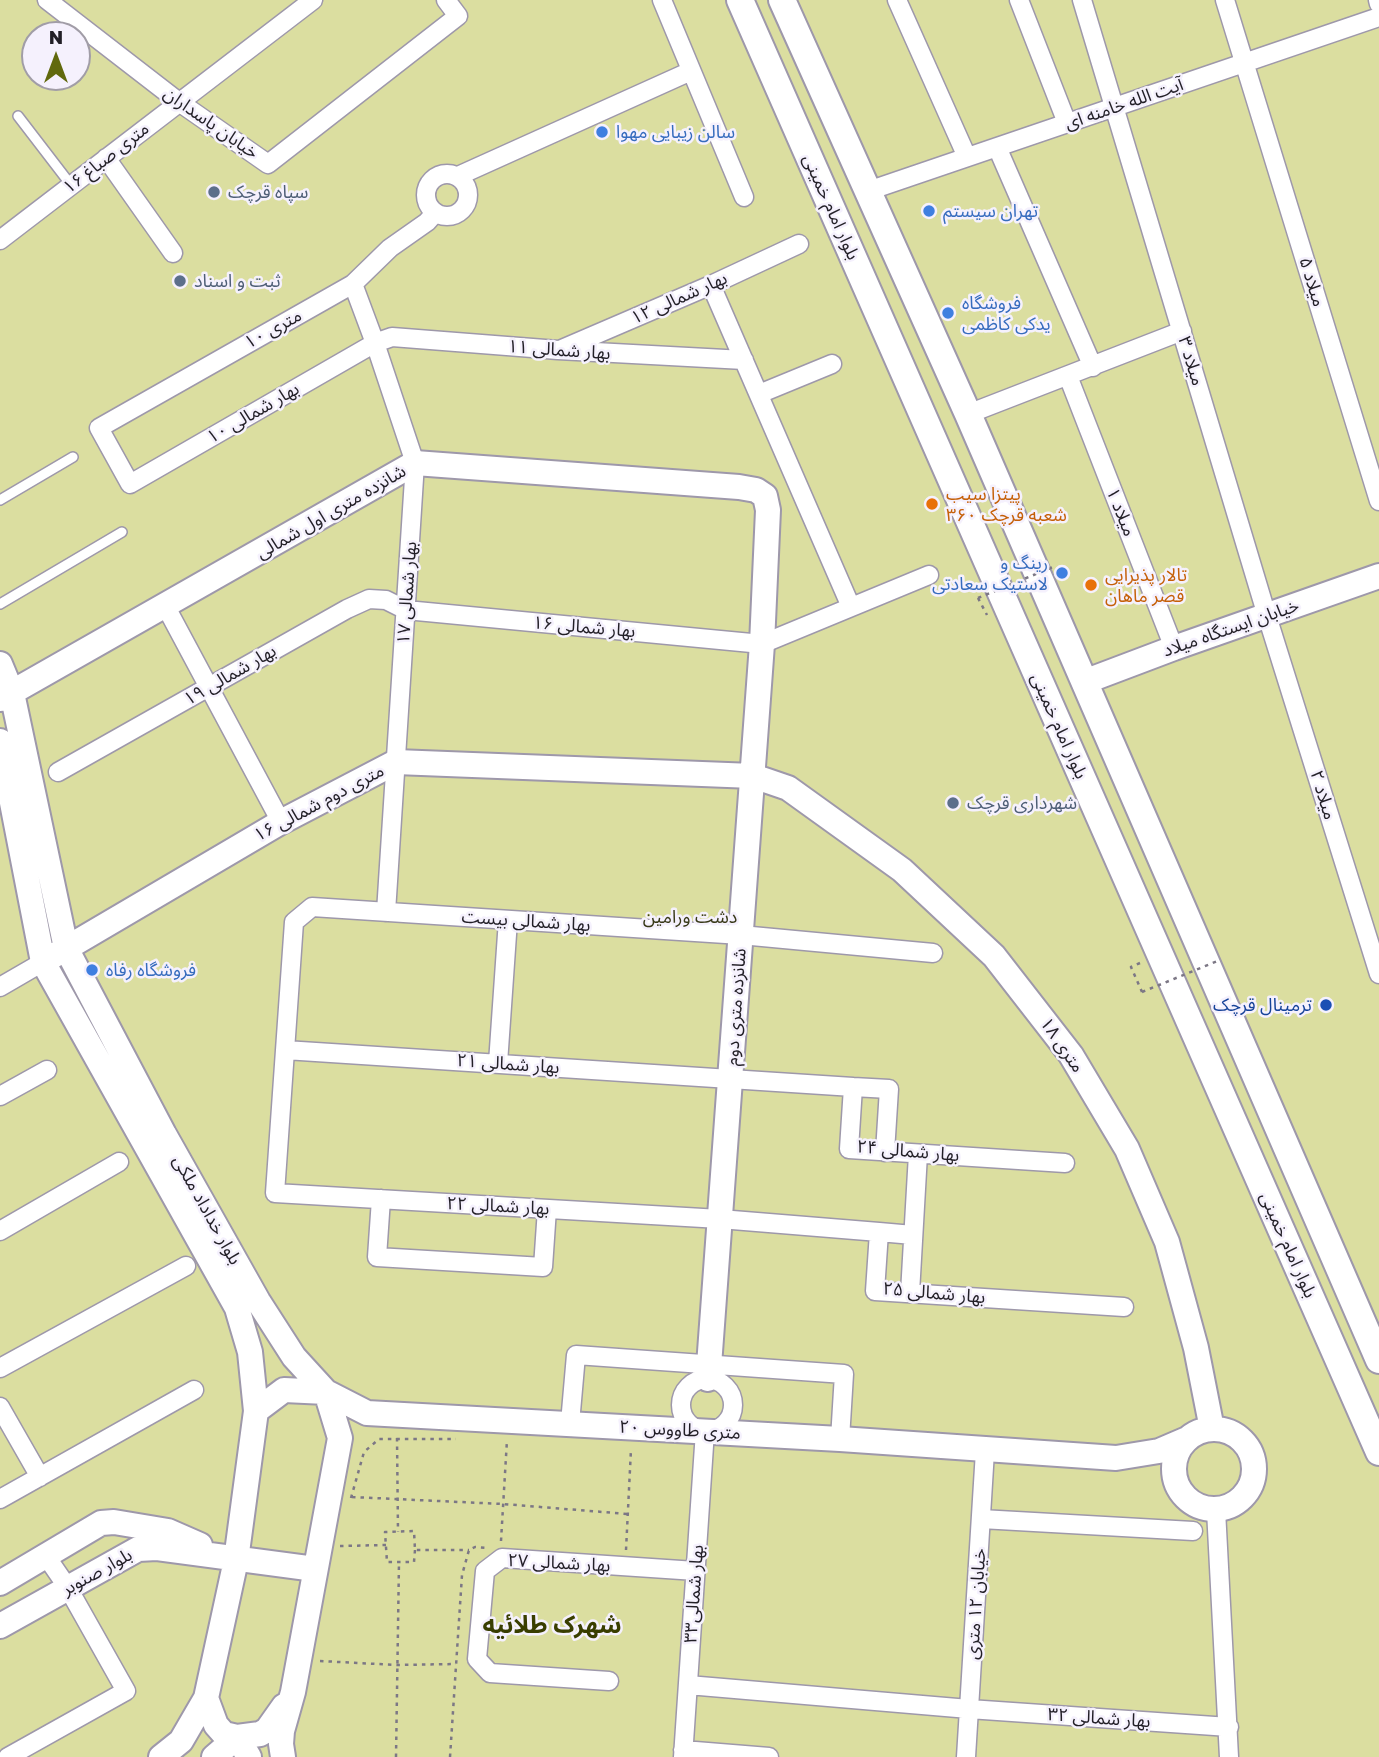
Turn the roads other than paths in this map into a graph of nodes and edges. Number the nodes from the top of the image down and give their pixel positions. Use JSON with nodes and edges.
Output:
{"nodes":[{"id":1,"x":47,"y":0,"type":"edge"},
{"id":2,"x":313,"y":0,"type":"edge"},
{"id":3,"x":446,"y":0,"type":"edge"},
{"id":4,"x":662,"y":0,"type":"edge"},
{"id":5,"x":740,"y":0,"type":"edge"},
{"id":6,"x":782,"y":0,"type":"edge"},
{"id":7,"x":897,"y":0,"type":"edge"},
{"id":8,"x":1018,"y":0,"type":"edge"},
{"id":9,"x":1082,"y":0,"type":"edge"},
{"id":10,"x":1225,"y":0,"type":"edge"},
{"id":11,"x":1379,"y":17,"type":"edge"},
{"id":12,"x":1245,"y":63,"type":"junction"},
{"id":13,"x":691,"y":71,"type":"junction"},
{"id":14,"x":179,"y":102,"type":"junction"},
{"id":15,"x":1115,"y":107,"type":"junction"},
{"id":16,"x":18,"y":116,"type":"dead end"},
{"id":17,"x":1067,"y":123,"type":"junction"},
{"id":18,"x":997,"y":147,"type":"junction"},
{"id":19,"x":967,"y":157,"type":"junction"},
{"id":20,"x":106,"y":158,"type":"junction"},
{"id":21,"x":458,"y":176,"type":"junction"},
{"id":22,"x":71,"y":185,"type":"junction"},
{"id":23,"x":868,"y":191,"type":"junction"},
{"id":24,"x":744,"y":197,"type":"dead end"},
{"id":25,"x":435,"y":213,"type":"junction"},
{"id":26,"x":0,"y":240,"type":"edge"},
{"id":27,"x":799,"y":244,"type":"dead end"},
{"id":28,"x":173,"y":253,"type":"dead end"},
{"id":29,"x":353,"y":284,"type":"junction"},
{"id":30,"x":711,"y":285,"type":"junction"},
{"id":31,"x":1182,"y":331,"type":"junction"},
{"id":32,"x":376,"y":343,"type":"junction"},
{"id":33,"x":558,"y":350,"type":"junction"},
{"id":34,"x":744,"y":360,"type":"junction"},
{"id":35,"x":832,"y":364,"type":"dead end"},
{"id":36,"x":1093,"y":367,"type":"junction"},
{"id":37,"x":1068,"y":376,"type":"junction"},
{"id":38,"x":759,"y":394,"type":"junction"},
{"id":39,"x":968,"y":414,"type":"junction"},
{"id":40,"x":73,"y":457,"type":"dead end"},
{"id":41,"x":415,"y":463,"type":"junction"},
{"id":42,"x":130,"y":484,"type":"joint"},
{"id":43,"x":0,"y":500,"type":"edge"},
{"id":44,"x":1379,"y":501,"type":"edge"},
{"id":45,"x":768,"y":510,"type":"joint"},
{"id":46,"x":122,"y":532,"type":"dead end"},
{"id":47,"x":929,"y":575,"type":"dead end"},
{"id":48,"x":1379,"y":576,"type":"edge"},
{"id":49,"x":0,"y":604,"type":"edge"},
{"id":50,"x":166,"y":607,"type":"junction"},
{"id":51,"x":851,"y":607,"type":"junction"},
{"id":52,"x":406,"y":610,"type":"junction"},
{"id":53,"x":1267,"y":615,"type":"junction"},
{"id":54,"x":762,"y":644,"type":"junction"},
{"id":55,"x":1174,"y":648,"type":"junction"},
{"id":56,"x":0,"y":664,"type":"edge"},
{"id":57,"x":1084,"y":682,"type":"junction"},
{"id":58,"x":209,"y":688,"type":"junction"},
{"id":59,"x":6,"y":696,"type":"edge"},
{"id":60,"x":0,"y":741,"type":"edge"},
{"id":61,"x":396,"y":762,"type":"junction"},
{"id":62,"x":58,"y":772,"type":"dead end"},
{"id":63,"x":753,"y":776,"type":"junction"},
{"id":64,"x":281,"y":822,"type":"junction"},
{"id":65,"x":386,"y":912,"type":"junction"},
{"id":66,"x":508,"y":920,"type":"junction"},
{"id":67,"x":741,"y":935,"type":"junction"},
{"id":68,"x":66,"y":948,"type":"junction"},
{"id":69,"x":933,"y":953,"type":"dead end"},
{"id":70,"x":43,"y":962,"type":"junction"},
{"id":71,"x":1379,"y":974,"type":"edge"},
{"id":72,"x":0,"y":986,"type":"edge"},
{"id":73,"x":285,"y":1050,"type":"junction"},
{"id":74,"x":498,"y":1063,"type":"junction"},
{"id":75,"x":47,"y":1070,"type":"dead end"},
{"id":76,"x":730,"y":1078,"type":"junction"},
{"id":77,"x":853,"y":1087,"type":"junction"},
{"id":78,"x":0,"y":1097,"type":"edge"},
{"id":79,"x":885,"y":1152,"type":"junction"},
{"id":80,"x":918,"y":1154,"type":"junction"},
{"id":81,"x":119,"y":1162,"type":"dead end"},
{"id":82,"x":1065,"y":1163,"type":"dead end"},
{"id":83,"x":381,"y":1199,"type":"junction"},
{"id":84,"x":547,"y":1209,"type":"junction"},
{"id":85,"x":720,"y":1219,"type":"junction"},
{"id":86,"x":0,"y":1231,"type":"edge"},
{"id":87,"x":879,"y":1233,"type":"junction"},
{"id":88,"x":914,"y":1235,"type":"junction"},
{"id":89,"x":186,"y":1266,"type":"dead end"},
{"id":90,"x":910,"y":1293,"type":"junction"},
{"id":91,"x":1124,"y":1307,"type":"dead end"},
{"id":92,"x":1379,"y":1360,"type":"edge"},
{"id":93,"x":0,"y":1368,"type":"edge"},
{"id":94,"x":709,"y":1372,"type":"junction"},
{"id":95,"x":194,"y":1390,"type":"dead end"},
{"id":96,"x":326,"y":1392,"type":"junction"},
{"id":97,"x":0,"y":1407,"type":"edge"},
{"id":98,"x":256,"y":1410,"type":"junction"},
{"id":99,"x":570,"y":1423,"type":"junction"},
{"id":100,"x":395,"y":1427,"type":"junction"},
{"id":101,"x":1212,"y":1429,"type":"junction"},
{"id":102,"x":705,"y":1432,"type":"junction"},
{"id":103,"x":340,"y":1438,"type":"junction"},
{"id":104,"x":840,"y":1439,"type":"junction"},
{"id":105,"x":1186,"y":1439,"type":"junction"},
{"id":106,"x":985,"y":1451,"type":"junction"},
{"id":107,"x":1379,"y":1452,"type":"edge"},
{"id":108,"x":1116,"y":1458,"type":"junction"},
{"id":109,"x":40,"y":1477,"type":"junction"},
{"id":110,"x":1179,"y":1491,"type":"junction"},
{"id":111,"x":0,"y":1499,"type":"edge"},
{"id":112,"x":1216,"y":1510,"type":"junction"},
{"id":113,"x":981,"y":1519,"type":"junction"},
{"id":114,"x":1193,"y":1531,"type":"dead end"},
{"id":115,"x":46,"y":1556,"type":"junction"},
{"id":116,"x":236,"y":1560,"type":"junction"},
{"id":117,"x":315,"y":1569,"type":"junction"},
{"id":118,"x":696,"y":1571,"type":"junction"},
{"id":119,"x":0,"y":1583,"type":"edge"},
{"id":120,"x":68,"y":1588,"type":"junction"},
{"id":121,"x":0,"y":1626,"type":"edge"},
{"id":122,"x":609,"y":1681,"type":"dead end"},
{"id":123,"x":688,"y":1685,"type":"junction"},
{"id":124,"x":293,"y":1692,"type":"junction"},
{"id":125,"x":206,"y":1698,"type":"junction"},
{"id":126,"x":969,"y":1709,"type":"junction"},
{"id":127,"x":1229,"y":1727,"type":"junction"},
{"id":128,"x":243,"y":1747,"type":"edge"},
{"id":129,"x":683,"y":1754,"type":"edge"},
{"id":130,"x":283,"y":1756,"type":"edge"},
{"id":131,"x":8,"y":1757,"type":"edge"},
{"id":132,"x":161,"y":1757,"type":"edge"},
{"id":133,"x":214,"y":1757,"type":"edge"},
{"id":134,"x":769,"y":1757,"type":"edge"},
{"id":135,"x":965,"y":1757,"type":"edge"},
{"id":136,"x":1229,"y":1757,"type":"edge"}],
"edges":[{"from":1,"to":14,"type":"street","name":"خیابان پاسداران"},
{"from":2,"to":14,"type":"street","name":"۱۶ متری صباغ"},
{"from":3,"to":14,"type":"street","name":"خیابان پاسداران"},
{"from":4,"to":13,"type":"street"},
{"from":5,"to":107,"type":"main road","name":"بلوار امام خمینی"},
{"from":6,"to":23,"type":"main road","name":"بلوار امام خمینی"},
{"from":7,"to":19,"type":"street"},
{"from":8,"to":17,"type":"street"},
{"from":9,"to":15,"type":"street","name":"میلاد ۳"},
{"from":10,"to":12,"type":"street","name":"میلاد ۵"},
{"from":11,"to":12,"type":"street","name":"آیت الله خامنه ای"},
{"from":12,"to":15,"type":"street","name":"آیت الله خامنه ای"},
{"from":12,"to":44,"type":"street","name":"میلاد ۵"},
{"from":13,"to":21,"type":"street"},
{"from":13,"to":24,"type":"street"},
{"from":14,"to":20,"type":"street","name":"۱۶ متری صباغ"},
{"from":15,"to":17,"type":"street","name":"آیت الله خامنه ای"},
{"from":15,"to":31,"type":"street","name":"میلاد ۳"},
{"from":16,"to":22,"type":"lane"},
{"from":17,"to":18,"type":"street","name":"آیت الله خامنه ای"},
{"from":18,"to":19,"type":"street","name":"آیت الله خامنه ای"},
{"from":18,"to":36,"type":"street"},
{"from":19,"to":23,"type":"street","name":"آیت الله خامنه ای"},
{"from":20,"to":22,"type":"street","name":"۱۶ متری صباغ"},
{"from":20,"to":28,"type":"street"},
{"from":21,"to":25,"type":"street"},
{"from":21,"to":25,"type":"street"},
{"from":22,"to":26,"type":"street","name":"۱۶ متری صباغ"},
{"from":23,"to":39,"type":"main road","name":"بلوار امام خمینی"},
{"from":25,"to":29,"type":"street","name":"۱۰ متری"},
{"from":27,"to":30,"type":"street","name":"بهار شمالی ۱۲"},
{"from":29,"to":32,"type":"street","name":"بهار شمالی ۱۷"},
{"from":29,"to":42,"type":"street","name":"۱۰ متری"},
{"from":30,"to":33,"type":"street","name":"بهار شمالی ۱۲"},
{"from":30,"to":34,"type":"street"},
{"from":31,"to":36,"type":"street"},
{"from":31,"to":53,"type":"street","name":"میلاد ۳"},
{"from":32,"to":33,"type":"street","name":"بهار شمالی ۱۱"},
{"from":32,"to":41,"type":"street","name":"بهار شمالی ۱۷"},
{"from":32,"to":42,"type":"street","name":"بهار شمالی ۱۰"},
{"from":33,"to":34,"type":"street","name":"بهار شمالی ۱۱"},
{"from":34,"to":38,"type":"street"},
{"from":35,"to":38,"type":"street"},
{"from":36,"to":37,"type":"street"},
{"from":37,"to":39,"type":"street"},
{"from":37,"to":55,"type":"street","name":"میلاد ۱"},
{"from":38,"to":51,"type":"street"},
{"from":39,"to":57,"type":"main road","name":"بلوار امام خمینی"},
{"from":40,"to":43,"type":"lane"},
{"from":41,"to":45,"type":"street","name":"شانزده متری اول شمالی"},
{"from":41,"to":50,"type":"street","name":"شانزده متری اول شمالی"},
{"from":41,"to":52,"type":"street","name":"بهار شمالی ۱۷"},
{"from":45,"to":54,"type":"street","name":"شانزده متری دوم"},
{"from":46,"to":49,"type":"lane"},
{"from":47,"to":51,"type":"street"},
{"from":48,"to":53,"type":"street","name":"خیابان ایستگاه میلاد"},
{"from":50,"to":58,"type":"street"},
{"from":50,"to":59,"type":"street","name":"شانزده متری اول شمالی"},
{"from":51,"to":54,"type":"street"},
{"from":52,"to":54,"type":"street","name":"بهار شمالی ۱۶"},
{"from":52,"to":58,"type":"street","name":"بهار شمالی ۱۹"},
{"from":52,"to":61,"type":"street","name":"بهار شمالی ۱۷"},
{"from":53,"to":55,"type":"street","name":"خیابان ایستگاه میلاد"},
{"from":53,"to":71,"type":"street","name":"میلاد ۲"},
{"from":54,"to":63,"type":"street","name":"شانزده متری دوم"},
{"from":55,"to":57,"type":"street","name":"خیابان ایستگاه میلاد"},
{"from":56,"to":59,"type":"street","name":"بلوار خداداد ملکی"},
{"from":57,"to":92,"type":"main road","name":"بلوار امام خمینی"},
{"from":58,"to":62,"type":"street","name":"بهار شمالی ۱۹"},
{"from":58,"to":64,"type":"street"},
{"from":59,"to":68,"type":"street","name":"بلوار خداداد ملکی"},
{"from":60,"to":70,"type":"street","name":"بلوار خداداد ملکی"},
{"from":61,"to":63,"type":"street","name":"۱۶ متری دوم شمالی"},
{"from":61,"to":64,"type":"street","name":"۱۶ متری دوم شمالی"},
{"from":61,"to":65,"type":"street","name":"بهار شمالی ۱۷"},
{"from":63,"to":67,"type":"street","name":"شانزده متری دوم"},
{"from":63,"to":101,"type":"street","name":"۱۸ متری"},
{"from":64,"to":68,"type":"street","name":"۱۶ متری دوم شمالی"},
{"from":65,"to":66,"type":"street","name":"بهار شمالی بیست"},
{"from":65,"to":73,"type":"street","name":"بهار شمالی بیست"},
{"from":66,"to":67,"type":"street","name":"بهار شمالی بیست"},
{"from":66,"to":74,"type":"street"},
{"from":67,"to":69,"type":"street","name":"بهار شمالی بیست"},
{"from":67,"to":76,"type":"street","name":"شانزده متری دوم"},
{"from":68,"to":70,"type":"street","name":"۱۶ متری دوم شمالی"},
{"from":68,"to":96,"type":"street","name":"بلوار خداداد ملکی"},
{"from":70,"to":72,"type":"street"},
{"from":70,"to":98,"type":"street","name":"بلوار خداداد ملکی"},
{"from":73,"to":74,"type":"street","name":"بهار شمالی ۲۱"},
{"from":73,"to":83,"type":"street","name":"بهار شمالی ۲۲"},
{"from":74,"to":76,"type":"street","name":"بهار شمالی ۲۱"},
{"from":75,"to":78,"type":"street"},
{"from":76,"to":77,"type":"street"},
{"from":76,"to":85,"type":"street","name":"شانزده متری دوم"},
{"from":77,"to":79,"type":"street","name":"بهار شمالی ۲۴"},
{"from":77,"to":79,"type":"street"},
{"from":79,"to":80,"type":"street","name":"بهار شمالی ۲۴"},
{"from":80,"to":82,"type":"street","name":"بهار شمالی ۲۴"},
{"from":80,"to":88,"type":"street"},
{"from":81,"to":86,"type":"street"},
{"from":83,"to":84,"type":"street","name":"بهار شمالی ۲۲"},
{"from":83,"to":84,"type":"street"},
{"from":84,"to":85,"type":"street","name":"بهار شمالی ۲۲"},
{"from":85,"to":87,"type":"street"},
{"from":85,"to":94,"type":"street","name":"شانزده متری دوم"},
{"from":87,"to":88,"type":"street"},
{"from":87,"to":90,"type":"street","name":"بهار شمالی ۲۵"},
{"from":88,"to":90,"type":"street"},
{"from":89,"to":93,"type":"street"},
{"from":90,"to":91,"type":"street","name":"بهار شمالی ۲۵"},
{"from":94,"to":99,"type":"street"},
{"from":94,"to":102,"type":"street"},
{"from":94,"to":102,"type":"street"},
{"from":94,"to":104,"type":"street"},
{"from":95,"to":109,"type":"street"},
{"from":96,"to":98,"type":"street","name":"۲۰ متری طاووس"},
{"from":96,"to":100,"type":"street","name":"۲۰ متری طاووس"},
{"from":96,"to":103,"type":"street","name":"بلوار خداداد ملکی"},
{"from":97,"to":109,"type":"street"},
{"from":98,"to":116,"type":"street","name":"بلوار خداداد ملکی"},
{"from":99,"to":100,"type":"street","name":"۲۰ متری طاووس"},
{"from":99,"to":102,"type":"street","name":"۲۰ متری طاووس"},
{"from":100,"to":103,"type":"street"},
{"from":101,"to":105,"type":"street"},
{"from":101,"to":112,"type":"street"},
{"from":102,"to":104,"type":"street","name":"۲۰ متری طاووس"},
{"from":102,"to":118,"type":"street","name":"بهار شمالی۳۳"},
{"from":103,"to":117,"type":"street","name":"بلوار خداداد ملکی"},
{"from":104,"to":106,"type":"street","name":"۲۰ متری طاووس"},
{"from":105,"to":108,"type":"street","name":"۲۰ متری طاووس"},
{"from":105,"to":110,"type":"street"},
{"from":106,"to":108,"type":"street","name":"۲۰ متری طاووس"},
{"from":106,"to":113,"type":"street","name":"خیابان ۱۲ متری"},
{"from":108,"to":110,"type":"street","name":"۲۰ متری طاووس"},
{"from":109,"to":111,"type":"street"},
{"from":110,"to":112,"type":"street"},
{"from":112,"to":127,"type":"street"},
{"from":113,"to":114,"type":"street"},
{"from":113,"to":126,"type":"street","name":"خیابان ۱۲ متری"},
{"from":115,"to":116,"type":"street","name":"بلوار صنوبر"},
{"from":115,"to":119,"type":"street","name":"بلوار صنوبر"},
{"from":115,"to":120,"type":"street"},
{"from":116,"to":117,"type":"street"},
{"from":116,"to":120,"type":"street","name":"بلوار صنوبر"},
{"from":116,"to":125,"type":"street","name":"بلوار خداداد ملکی"},
{"from":117,"to":124,"type":"street","name":"بلوار خداداد ملکی"},
{"from":118,"to":122,"type":"street","name":"بهار شمالی ۲۷"},
{"from":118,"to":123,"type":"street","name":"بهار شمالی۳۳"},
{"from":120,"to":121,"type":"street","name":"بلوار صنوبر"},
{"from":120,"to":131,"type":"street"},
{"from":123,"to":126,"type":"street","name":"بهار شمالی ۳۲"},
{"from":123,"to":129,"type":"street","name":"بهار شمالی۳۳"},
{"from":124,"to":128,"type":"street"},
{"from":124,"to":130,"type":"street","name":"بلوار خداداد ملکی"},
{"from":125,"to":128,"type":"street"},
{"from":125,"to":132,"type":"street","name":"بلوار خداداد ملکی"},
{"from":126,"to":127,"type":"street","name":"بهار شمالی ۳۲"},
{"from":126,"to":135,"type":"street","name":"خیابان ۱۲ متری"},
{"from":127,"to":136,"type":"street"},
{"from":128,"to":133,"type":"street"},
{"from":129,"to":134,"type":"street"}]}
